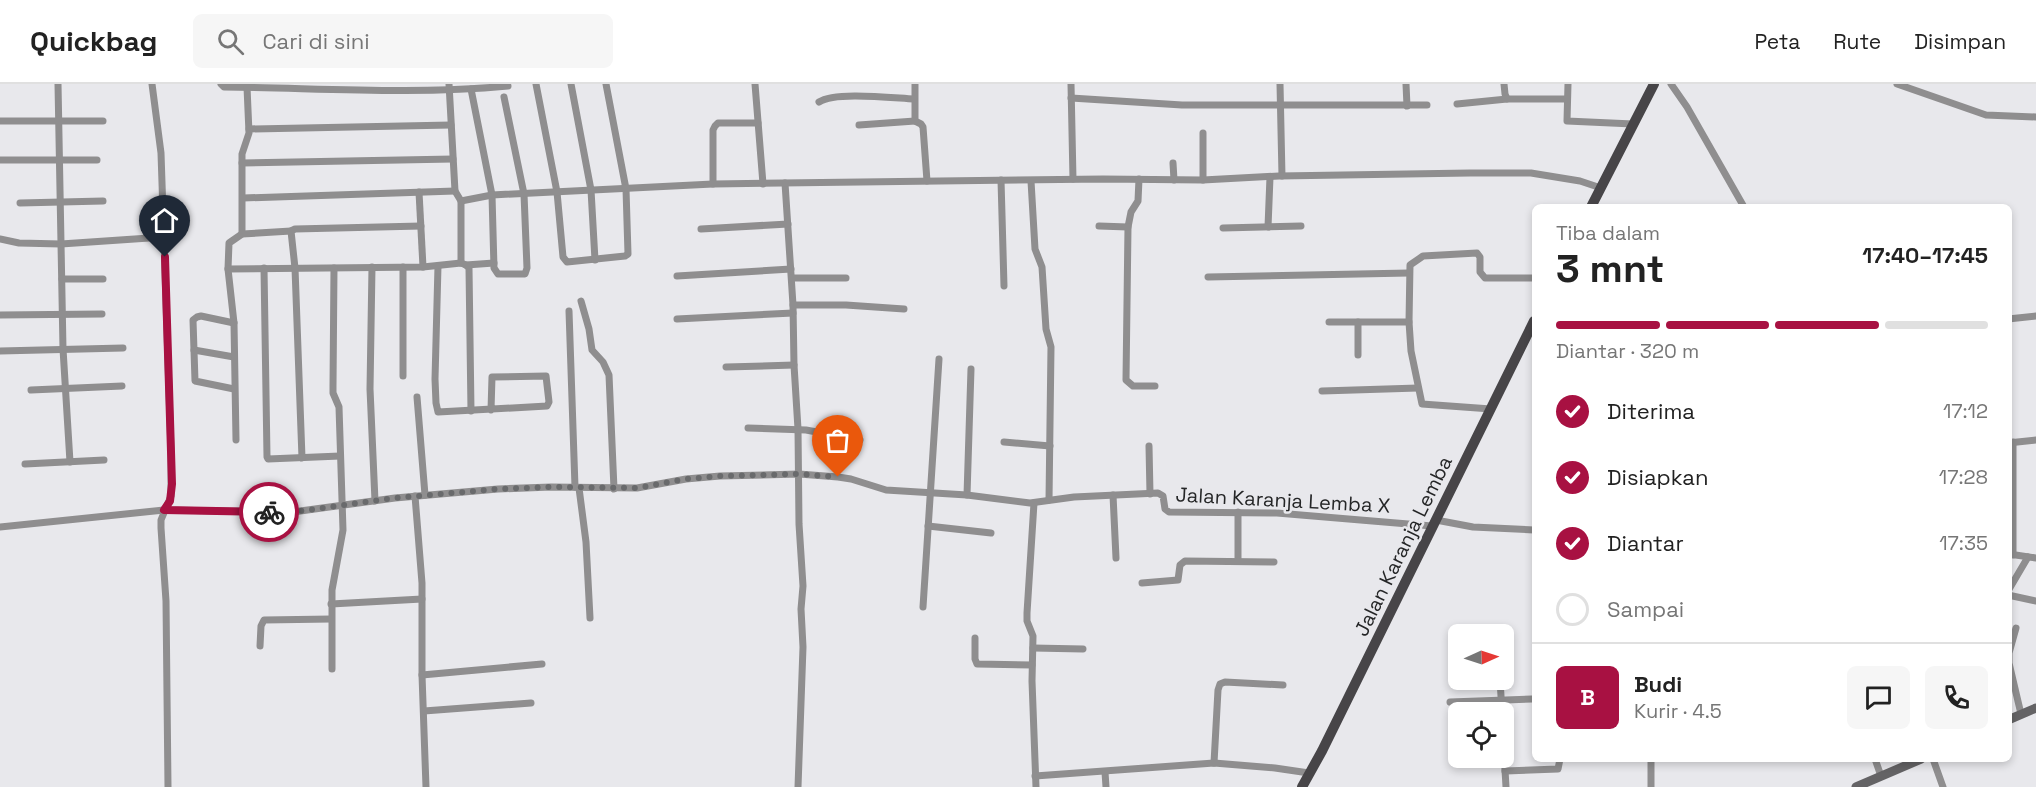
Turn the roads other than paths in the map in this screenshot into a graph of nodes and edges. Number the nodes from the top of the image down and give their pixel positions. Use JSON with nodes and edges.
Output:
{"nodes":[{"id":1,"x":58,"y":84,"type":"edge"},
{"id":2,"x":152,"y":84,"type":"edge"},
{"id":3,"x":222,"y":84,"type":"edge"},
{"id":4,"x":538,"y":84,"type":"edge"},
{"id":5,"x":571,"y":84,"type":"edge"},
{"id":6,"x":606,"y":84,"type":"edge"},
{"id":7,"x":755,"y":84,"type":"edge"},
{"id":8,"x":915,"y":84,"type":"edge"},
{"id":9,"x":1071,"y":84,"type":"edge"},
{"id":10,"x":1280,"y":84,"type":"edge"},
{"id":11,"x":1406,"y":84,"type":"edge"},
{"id":12,"x":1504,"y":84,"type":"edge"},
{"id":13,"x":1568,"y":84,"type":"edge"},
{"id":14,"x":1654,"y":84,"type":"edge"},
{"id":15,"x":1671,"y":84,"type":"edge"},
{"id":16,"x":1897,"y":84,"type":"edge"},
{"id":17,"x":492,"y":86,"type":"edge"},
{"id":18,"x":508,"y":86,"type":"dead end"},
{"id":19,"x":247,"y":87,"type":"junction"},
{"id":20,"x":257,"y":87,"type":"edge"},
{"id":21,"x":449,"y":88,"type":"edge"},
{"id":22,"x":471,"y":89,"type":"junction"},
{"id":23,"x":504,"y":97,"type":"dead end"},
{"id":24,"x":1071,"y":98,"type":"junction"},
{"id":25,"x":914,"y":99,"type":"junction"},
{"id":26,"x":1507,"y":99,"type":"junction"},
{"id":27,"x":1567,"y":99,"type":"junction"},
{"id":28,"x":819,"y":102,"type":"dead end"},
{"id":29,"x":1457,"y":104,"type":"dead end"},
{"id":30,"x":1280,"y":105,"type":"junction"},
{"id":31,"x":1427,"y":105,"type":"dead end"},
{"id":32,"x":1407,"y":106,"type":"junction"},
{"id":33,"x":2036,"y":117,"type":"edge"},
{"id":34,"x":0,"y":121,"type":"edge"},
{"id":35,"x":59,"y":121,"type":"junction"},
{"id":36,"x":103,"y":121,"type":"dead end"},
{"id":37,"x":915,"y":121,"type":"junction"},
{"id":38,"x":758,"y":123,"type":"junction"},
{"id":39,"x":1634,"y":124,"type":"junction"},
{"id":40,"x":450,"y":125,"type":"junction"},
{"id":41,"x":859,"y":125,"type":"dead end"},
{"id":42,"x":249,"y":129,"type":"junction"},
{"id":43,"x":1203,"y":133,"type":"dead end"},
{"id":44,"x":60,"y":159,"type":"junction"},
{"id":45,"x":453,"y":159,"type":"junction"},
{"id":46,"x":0,"y":160,"type":"edge"},
{"id":47,"x":97,"y":160,"type":"dead end"},
{"id":48,"x":242,"y":163,"type":"junction"},
{"id":49,"x":1173,"y":163,"type":"dead end"},
{"id":50,"x":1282,"y":176,"type":"junction"},
{"id":51,"x":1270,"y":177,"type":"junction"},
{"id":52,"x":1073,"y":179,"type":"junction"},
{"id":53,"x":1139,"y":179,"type":"junction"},
{"id":54,"x":1001,"y":180,"type":"junction"},
{"id":55,"x":1174,"y":180,"type":"junction"},
{"id":56,"x":1203,"y":180,"type":"junction"},
{"id":57,"x":927,"y":181,"type":"junction"},
{"id":58,"x":1031,"y":181,"type":"junction"},
{"id":59,"x":784,"y":183,"type":"junction"},
{"id":60,"x":713,"y":184,"type":"junction"},
{"id":61,"x":763,"y":184,"type":"junction"},
{"id":62,"x":1601,"y":188,"type":"junction"},
{"id":63,"x":626,"y":189,"type":"junction"},
{"id":64,"x":591,"y":190,"type":"junction"},
{"id":65,"x":455,"y":191,"type":"junction"},
{"id":66,"x":419,"y":192,"type":"junction"},
{"id":67,"x":557,"y":192,"type":"junction"},
{"id":68,"x":524,"y":194,"type":"junction"},
{"id":69,"x":492,"y":195,"type":"junction"},
{"id":70,"x":243,"y":198,"type":"junction"},
{"id":71,"x":103,"y":201,"type":"dead end"},
{"id":72,"x":460,"y":201,"type":"junction"},
{"id":73,"x":61,"y":202,"type":"junction"},
{"id":74,"x":20,"y":203,"type":"dead end"},
{"id":75,"x":1593,"y":204,"type":"edge"},
{"id":76,"x":1742,"y":204,"type":"edge"},
{"id":77,"x":788,"y":224,"type":"junction"},
{"id":78,"x":421,"y":226,"type":"junction"},
{"id":79,"x":1099,"y":226,"type":"dead end"},
{"id":80,"x":1301,"y":226,"type":"dead end"},
{"id":81,"x":1128,"y":227,"type":"junction"},
{"id":82,"x":1268,"y":227,"type":"junction"},
{"id":83,"x":1223,"y":228,"type":"dead end"},
{"id":84,"x":701,"y":230,"type":"dead end"},
{"id":85,"x":291,"y":231,"type":"junction"},
{"id":86,"x":242,"y":234,"type":"junction"},
{"id":87,"x":164,"y":237,"type":"junction"},
{"id":88,"x":0,"y":239,"type":"edge"},
{"id":89,"x":61,"y":244,"type":"junction"},
{"id":90,"x":595,"y":260,"type":"junction"},
{"id":91,"x":494,"y":263,"type":"junction"},
{"id":92,"x":464,"y":264,"type":"junction"},
{"id":93,"x":438,"y":266,"type":"junction"},
{"id":94,"x":372,"y":267,"type":"junction"},
{"id":95,"x":403,"y":267,"type":"junction"},
{"id":96,"x":423,"y":267,"type":"junction"},
{"id":97,"x":264,"y":268,"type":"junction"},
{"id":98,"x":295,"y":268,"type":"junction"},
{"id":99,"x":334,"y":268,"type":"junction"},
{"id":100,"x":228,"y":269,"type":"junction"},
{"id":101,"x":791,"y":269,"type":"junction"},
{"id":102,"x":1409,"y":273,"type":"junction"},
{"id":103,"x":677,"y":276,"type":"dead end"},
{"id":104,"x":1208,"y":277,"type":"dead end"},
{"id":105,"x":792,"y":278,"type":"junction"},
{"id":106,"x":846,"y":278,"type":"dead end"},
{"id":107,"x":1532,"y":278,"type":"edge"},
{"id":108,"x":62,"y":279,"type":"junction"},
{"id":109,"x":103,"y":279,"type":"dead end"},
{"id":110,"x":1004,"y":286,"type":"dead end"},
{"id":111,"x":581,"y":301,"type":"dead end"},
{"id":112,"x":793,"y":309,"type":"junction"},
{"id":113,"x":904,"y":309,"type":"dead end"},
{"id":114,"x":569,"y":311,"type":"dead end"},
{"id":115,"x":102,"y":314,"type":"dead end"},
{"id":116,"x":0,"y":315,"type":"edge"},
{"id":117,"x":62,"y":315,"type":"junction"},
{"id":118,"x":2036,"y":316,"type":"edge"},
{"id":119,"x":677,"y":318,"type":"dead end"},
{"id":120,"x":2012,"y":319,"type":"edge"},
{"id":121,"x":1329,"y":322,"type":"dead end"},
{"id":122,"x":1358,"y":322,"type":"junction"},
{"id":123,"x":1409,"y":322,"type":"junction"},
{"id":124,"x":234,"y":323,"type":"junction"},
{"id":125,"x":1532,"y":325,"type":"edge"},
{"id":126,"x":123,"y":348,"type":"dead end"},
{"id":127,"x":63,"y":350,"type":"junction"},
{"id":128,"x":194,"y":350,"type":"junction"},
{"id":129,"x":0,"y":351,"type":"edge"},
{"id":130,"x":1358,"y":355,"type":"dead end"},
{"id":131,"x":234,"y":357,"type":"junction"},
{"id":132,"x":939,"y":360,"type":"dead end"},
{"id":133,"x":794,"y":365,"type":"junction"},
{"id":134,"x":726,"y":367,"type":"dead end"},
{"id":135,"x":971,"y":369,"type":"dead end"},
{"id":136,"x":403,"y":376,"type":"dead end"},
{"id":137,"x":122,"y":386,"type":"dead end"},
{"id":138,"x":1155,"y":386,"type":"dead end"},
{"id":139,"x":1418,"y":388,"type":"junction"},
{"id":140,"x":66,"y":389,"type":"junction"},
{"id":141,"x":234,"y":389,"type":"junction"},
{"id":142,"x":31,"y":390,"type":"dead end"},
{"id":143,"x":1322,"y":391,"type":"dead end"},
{"id":144,"x":417,"y":398,"type":"dead end"},
{"id":145,"x":1491,"y":409,"type":"junction"},
{"id":146,"x":491,"y":410,"type":"junction"},
{"id":147,"x":471,"y":411,"type":"junction"},
{"id":148,"x":748,"y":428,"type":"dead end"},
{"id":149,"x":798,"y":429,"type":"junction"},
{"id":150,"x":236,"y":440,"type":"dead end"},
{"id":151,"x":860,"y":440,"type":"dead end"},
{"id":152,"x":2036,"y":440,"type":"edge"},
{"id":153,"x":1004,"y":442,"type":"dead end"},
{"id":154,"x":2012,"y":442,"type":"edge"},
{"id":155,"x":1050,"y":446,"type":"junction"},
{"id":156,"x":1149,"y":446,"type":"dead end"},
{"id":157,"x":340,"y":456,"type":"junction"},
{"id":158,"x":302,"y":458,"type":"junction"},
{"id":159,"x":104,"y":460,"type":"dead end"},
{"id":160,"x":70,"y":462,"type":"junction"},
{"id":161,"x":25,"y":464,"type":"dead end"},
{"id":162,"x":799,"y":474,"type":"junction"},
{"id":163,"x":577,"y":488,"type":"junction"},
{"id":164,"x":614,"y":489,"type":"junction"},
{"id":165,"x":930,"y":492,"type":"junction"},
{"id":166,"x":1150,"y":494,"type":"junction"},
{"id":167,"x":425,"y":495,"type":"junction"},
{"id":168,"x":967,"y":495,"type":"junction"},
{"id":169,"x":1113,"y":495,"type":"junction"},
{"id":170,"x":415,"y":496,"type":"junction"},
{"id":171,"x":1049,"y":500,"type":"junction"},
{"id":172,"x":375,"y":501,"type":"junction"},
{"id":173,"x":1034,"y":503,"type":"junction"},
{"id":174,"x":342,"y":505,"type":"junction"},
{"id":175,"x":164,"y":510,"type":"junction"},
{"id":176,"x":1238,"y":512,"type":"junction"},
{"id":177,"x":1434,"y":523,"type":"junction"},
{"id":178,"x":928,"y":525,"type":"junction"},
{"id":179,"x":0,"y":528,"type":"edge"},
{"id":180,"x":1532,"y":530,"type":"edge"},
{"id":181,"x":991,"y":532,"type":"dead end"},
{"id":182,"x":2012,"y":555,"type":"edge"},
{"id":183,"x":2028,"y":557,"type":"junction"},
{"id":184,"x":1116,"y":558,"type":"dead end"},
{"id":185,"x":2036,"y":558,"type":"edge"},
{"id":186,"x":1238,"y":561,"type":"junction"},
{"id":187,"x":1274,"y":562,"type":"dead end"},
{"id":188,"x":1142,"y":583,"type":"dead end"},
{"id":189,"x":2012,"y":586,"type":"edge"},
{"id":190,"x":2012,"y":594,"type":"edge"},
{"id":191,"x":422,"y":599,"type":"junction"},
{"id":192,"x":2036,"y":601,"type":"edge"},
{"id":193,"x":331,"y":604,"type":"junction"},
{"id":194,"x":922,"y":607,"type":"dead end"},
{"id":195,"x":590,"y":618,"type":"dead end"},
{"id":196,"x":331,"y":619,"type":"junction"},
{"id":197,"x":2016,"y":628,"type":"dead end"},
{"id":198,"x":975,"y":638,"type":"dead end"},
{"id":199,"x":2012,"y":645,"type":"edge"},
{"id":200,"x":260,"y":646,"type":"dead end"},
{"id":201,"x":1033,"y":648,"type":"junction"},
{"id":202,"x":1083,"y":649,"type":"dead end"},
{"id":203,"x":542,"y":664,"type":"dead end"},
{"id":204,"x":1032,"y":665,"type":"junction"},
{"id":205,"x":332,"y":669,"type":"dead end"},
{"id":206,"x":422,"y":675,"type":"junction"},
{"id":207,"x":2012,"y":676,"type":"edge"},
{"id":208,"x":1282,"y":685,"type":"dead end"},
{"id":209,"x":1500,"y":690,"type":"edge"},
{"id":210,"x":1532,"y":699,"type":"dead end"},
{"id":211,"x":1501,"y":700,"type":"junction"},
{"id":212,"x":1450,"y":702,"type":"dead end"},
{"id":213,"x":531,"y":703,"type":"dead end"},
{"id":214,"x":2036,"y":708,"type":"edge"},
{"id":215,"x":424,"y":711,"type":"junction"},
{"id":216,"x":2021,"y":714,"type":"junction"},
{"id":217,"x":2012,"y":718,"type":"edge"},
{"id":218,"x":1559,"y":762,"type":"edge"},
{"id":219,"x":1650,"y":762,"type":"edge"},
{"id":220,"x":1876,"y":762,"type":"edge"},
{"id":221,"x":1911,"y":762,"type":"edge"},
{"id":222,"x":1934,"y":762,"type":"edge"},
{"id":223,"x":1214,"y":763,"type":"junction"},
{"id":224,"x":1505,"y":768,"type":"edge"},
{"id":225,"x":1505,"y":771,"type":"junction"},
{"id":226,"x":1105,"y":772,"type":"junction"},
{"id":227,"x":1309,"y":773,"type":"junction"},
{"id":228,"x":1035,"y":776,"type":"junction"},
{"id":229,"x":1881,"y":776,"type":"junction"},
{"id":230,"x":168,"y":787,"type":"edge"},
{"id":231,"x":426,"y":787,"type":"edge"},
{"id":232,"x":798,"y":787,"type":"edge"},
{"id":233,"x":1036,"y":787,"type":"edge"},
{"id":234,"x":1106,"y":787,"type":"edge"},
{"id":235,"x":1302,"y":787,"type":"edge"},
{"id":236,"x":1506,"y":787,"type":"edge"},
{"id":237,"x":1652,"y":787,"type":"edge"},
{"id":238,"x":1856,"y":787,"type":"edge"},
{"id":239,"x":1943,"y":787,"type":"edge"}],
"edges":[{"from":1,"to":35,"type":"street"},
{"from":2,"to":87,"type":"street"},
{"from":3,"to":19,"type":"street"},
{"from":4,"to":67,"type":"street"},
{"from":5,"to":64,"type":"street"},
{"from":6,"to":63,"type":"street"},
{"from":7,"to":38,"type":"street"},
{"from":8,"to":25,"type":"street"},
{"from":9,"to":24,"type":"street"},
{"from":10,"to":30,"type":"street"},
{"from":11,"to":32,"type":"street"},
{"from":12,"to":26,"type":"street"},
{"from":13,"to":27,"type":"street"},
{"from":14,"to":39,"type":"main road"},
{"from":15,"to":76,"type":"street"},
{"from":16,"to":33,"type":"street"},
{"from":17,"to":18,"type":"street"},
{"from":17,"to":22,"type":"street"},
{"from":19,"to":20,"type":"street"},
{"from":19,"to":42,"type":"street"},
{"from":20,"to":21,"type":"street"},
{"from":21,"to":22,"type":"street"},
{"from":21,"to":40,"type":"street"},
{"from":22,"to":69,"type":"street"},
{"from":23,"to":68,"type":"street"},
{"from":24,"to":30,"type":"street"},
{"from":24,"to":52,"type":"street"},
{"from":25,"to":28,"type":"street"},
{"from":25,"to":37,"type":"street"},
{"from":26,"to":27,"type":"street"},
{"from":26,"to":29,"type":"street"},
{"from":27,"to":39,"type":"street"},
{"from":30,"to":32,"type":"street"},
{"from":30,"to":50,"type":"street"},
{"from":31,"to":32,"type":"street"},
{"from":34,"to":35,"type":"street"},
{"from":35,"to":36,"type":"street"},
{"from":35,"to":44,"type":"street"},
{"from":37,"to":41,"type":"street"},
{"from":37,"to":57,"type":"street"},
{"from":38,"to":60,"type":"street"},
{"from":38,"to":61,"type":"street"},
{"from":39,"to":62,"type":"main road"},
{"from":40,"to":42,"type":"street"},
{"from":40,"to":45,"type":"street"},
{"from":42,"to":48,"type":"street"},
{"from":43,"to":56,"type":"street"},
{"from":44,"to":46,"type":"street"},
{"from":44,"to":47,"type":"street"},
{"from":44,"to":73,"type":"street"},
{"from":45,"to":48,"type":"street"},
{"from":45,"to":65,"type":"street"},
{"from":48,"to":70,"type":"street"},
{"from":49,"to":55,"type":"street"},
{"from":50,"to":51,"type":"street"},
{"from":50,"to":62,"type":"street"},
{"from":51,"to":56,"type":"street"},
{"from":51,"to":82,"type":"street"},
{"from":52,"to":53,"type":"street"},
{"from":52,"to":58,"type":"street"},
{"from":53,"to":55,"type":"street"},
{"from":53,"to":81,"type":"street"},
{"from":54,"to":57,"type":"street"},
{"from":54,"to":58,"type":"street"},
{"from":54,"to":110,"type":"street"},
{"from":55,"to":56,"type":"street"},
{"from":57,"to":59,"type":"street"},
{"from":58,"to":155,"type":"street"},
{"from":59,"to":61,"type":"street"},
{"from":59,"to":77,"type":"street"},
{"from":60,"to":61,"type":"street"},
{"from":60,"to":63,"type":"street"},
{"from":62,"to":75,"type":"main road"},
{"from":63,"to":64,"type":"street"},
{"from":63,"to":90,"type":"street"},
{"from":64,"to":67,"type":"street"},
{"from":64,"to":90,"type":"street"},
{"from":65,"to":66,"type":"street"},
{"from":65,"to":72,"type":"street"},
{"from":66,"to":70,"type":"street"},
{"from":66,"to":78,"type":"street"},
{"from":67,"to":68,"type":"street"},
{"from":67,"to":90,"type":"street"},
{"from":68,"to":69,"type":"street"},
{"from":68,"to":91,"type":"street"},
{"from":69,"to":72,"type":"street"},
{"from":69,"to":91,"type":"street"},
{"from":70,"to":86,"type":"street"},
{"from":71,"to":73,"type":"street"},
{"from":72,"to":92,"type":"street"},
{"from":73,"to":74,"type":"street"},
{"from":73,"to":89,"type":"street"},
{"from":77,"to":84,"type":"street"},
{"from":77,"to":101,"type":"street"},
{"from":78,"to":85,"type":"street"},
{"from":78,"to":96,"type":"street"},
{"from":79,"to":81,"type":"street"},
{"from":80,"to":82,"type":"street"},
{"from":81,"to":138,"type":"street"},
{"from":82,"to":83,"type":"street"},
{"from":85,"to":86,"type":"street"},
{"from":85,"to":98,"type":"street"},
{"from":86,"to":100,"type":"street"},
{"from":87,"to":89,"type":"street"},
{"from":87,"to":175,"type":"street"},
{"from":88,"to":89,"type":"street"},
{"from":89,"to":108,"type":"street"},
{"from":91,"to":92,"type":"street"},
{"from":92,"to":93,"type":"street"},
{"from":92,"to":147,"type":"street"},
{"from":93,"to":96,"type":"street"},
{"from":93,"to":147,"type":"street"},
{"from":94,"to":95,"type":"street"},
{"from":94,"to":99,"type":"street"},
{"from":94,"to":172,"type":"street"},
{"from":95,"to":96,"type":"street"},
{"from":95,"to":136,"type":"street"},
{"from":97,"to":98,"type":"street"},
{"from":97,"to":100,"type":"street"},
{"from":97,"to":158,"type":"street"},
{"from":98,"to":99,"type":"street"},
{"from":98,"to":158,"type":"street"},
{"from":99,"to":157,"type":"street"},
{"from":100,"to":124,"type":"street"},
{"from":101,"to":103,"type":"street"},
{"from":101,"to":105,"type":"street"},
{"from":102,"to":104,"type":"street"},
{"from":102,"to":107,"type":"street"},
{"from":102,"to":123,"type":"street"},
{"from":105,"to":106,"type":"street"},
{"from":105,"to":112,"type":"street"},
{"from":108,"to":109,"type":"street"},
{"from":108,"to":117,"type":"street"},
{"from":111,"to":164,"type":"street"},
{"from":112,"to":113,"type":"street"},
{"from":112,"to":119,"type":"street"},
{"from":112,"to":133,"type":"street"},
{"from":114,"to":163,"type":"street"},
{"from":115,"to":117,"type":"street"},
{"from":116,"to":117,"type":"street"},
{"from":117,"to":127,"type":"street"},
{"from":118,"to":120,"type":"street"},
{"from":121,"to":122,"type":"street"},
{"from":122,"to":123,"type":"street"},
{"from":122,"to":130,"type":"street"},
{"from":123,"to":139,"type":"street"},
{"from":124,"to":128,"type":"street"},
{"from":124,"to":131,"type":"street"},
{"from":125,"to":145,"type":"main road","name":"Jalan Karanja Lemba"},
{"from":126,"to":127,"type":"street"},
{"from":127,"to":129,"type":"street"},
{"from":127,"to":140,"type":"street"},
{"from":128,"to":131,"type":"street"},
{"from":128,"to":141,"type":"street"},
{"from":131,"to":141,"type":"street"},
{"from":132,"to":165,"type":"street"},
{"from":133,"to":134,"type":"street"},
{"from":133,"to":149,"type":"street"},
{"from":135,"to":168,"type":"street"},
{"from":137,"to":140,"type":"street"},
{"from":139,"to":143,"type":"street"},
{"from":139,"to":145,"type":"street"},
{"from":140,"to":142,"type":"street"},
{"from":140,"to":160,"type":"street"},
{"from":141,"to":150,"type":"street"},
{"from":144,"to":167,"type":"street"},
{"from":145,"to":177,"type":"main road","name":"Jalan Karanja Lemba"},
{"from":146,"to":146,"type":"street"},
{"from":146,"to":147,"type":"street"},
{"from":148,"to":149,"type":"street"},
{"from":149,"to":151,"type":"street"},
{"from":149,"to":162,"type":"street"},
{"from":152,"to":154,"type":"street"},
{"from":153,"to":155,"type":"street"},
{"from":155,"to":171,"type":"street"},
{"from":156,"to":166,"type":"street"},
{"from":157,"to":158,"type":"street"},
{"from":157,"to":174,"type":"street"},
{"from":159,"to":160,"type":"street"},
{"from":160,"to":161,"type":"street"},
{"from":162,"to":164,"type":"street","name":"Jalan Karanja Lemba X"},
{"from":162,"to":165,"type":"street","name":"Jalan Karanja Lemba X"},
{"from":162,"to":232,"type":"street"},
{"from":163,"to":164,"type":"street","name":"Jalan Karanja Lemba X"},
{"from":163,"to":167,"type":"street","name":"Jalan Karanja Lemba X"},
{"from":163,"to":195,"type":"street"},
{"from":165,"to":168,"type":"street","name":"Jalan Karanja Lemba X"},
{"from":165,"to":178,"type":"street"},
{"from":166,"to":169,"type":"street","name":"Jalan Karanja Lemba X"},
{"from":166,"to":176,"type":"street","name":"Jalan Karanja Lemba X"},
{"from":167,"to":170,"type":"street","name":"Jalan Karanja Lemba X"},
{"from":168,"to":173,"type":"street","name":"Jalan Karanja Lemba X"},
{"from":169,"to":171,"type":"street","name":"Jalan Karanja Lemba X"},
{"from":169,"to":184,"type":"street"},
{"from":170,"to":172,"type":"street","name":"Jalan Karanja Lemba X"},
{"from":170,"to":191,"type":"street"},
{"from":171,"to":173,"type":"street","name":"Jalan Karanja Lemba X"},
{"from":172,"to":174,"type":"street","name":"Jalan Karanja Lemba X"},
{"from":173,"to":201,"type":"street"},
{"from":174,"to":175,"type":"street","name":"Jalan Karanja Lemba X"},
{"from":174,"to":193,"type":"street"},
{"from":175,"to":179,"type":"street","name":"Jalan Karanja Lemba X"},
{"from":175,"to":230,"type":"street"},
{"from":176,"to":177,"type":"street","name":"Jalan Karanja Lemba X"},
{"from":176,"to":186,"type":"street"},
{"from":177,"to":180,"type":"street","name":"Jalan Karanja Lemba X"},
{"from":177,"to":227,"type":"main road","name":"Jalan Karanja Lemba"},
{"from":178,"to":181,"type":"street"},
{"from":178,"to":194,"type":"street"},
{"from":182,"to":183,"type":"street"},
{"from":183,"to":185,"type":"street"},
{"from":183,"to":189,"type":"street"},
{"from":186,"to":187,"type":"street"},
{"from":186,"to":188,"type":"street"},
{"from":190,"to":192,"type":"street"},
{"from":191,"to":193,"type":"street"},
{"from":191,"to":206,"type":"street"},
{"from":193,"to":196,"type":"street"},
{"from":196,"to":200,"type":"street"},
{"from":196,"to":205,"type":"street"},
{"from":197,"to":199,"type":"street"},
{"from":198,"to":204,"type":"street"},
{"from":201,"to":202,"type":"street"},
{"from":201,"to":204,"type":"street"},
{"from":203,"to":206,"type":"street"},
{"from":204,"to":228,"type":"street"},
{"from":206,"to":215,"type":"street"},
{"from":207,"to":216,"type":"street"},
{"from":208,"to":223,"type":"street"},
{"from":209,"to":211,"type":"street"},
{"from":210,"to":211,"type":"street"},
{"from":211,"to":212,"type":"street"},
{"from":213,"to":215,"type":"street"},
{"from":214,"to":216,"type":"main road"},
{"from":215,"to":231,"type":"street"},
{"from":216,"to":217,"type":"main road"},
{"from":218,"to":225,"type":"street"},
{"from":219,"to":237,"type":"street"},
{"from":220,"to":229,"type":"street"},
{"from":221,"to":229,"type":"main road"},
{"from":222,"to":239,"type":"street"},
{"from":223,"to":226,"type":"street"},
{"from":223,"to":227,"type":"street"},
{"from":224,"to":225,"type":"street"},
{"from":225,"to":236,"type":"street"},
{"from":226,"to":228,"type":"street"},
{"from":226,"to":234,"type":"street"},
{"from":227,"to":235,"type":"main road","name":"Jalan Karanja Lemba"},
{"from":228,"to":233,"type":"street"},
{"from":229,"to":238,"type":"main road"}]}
